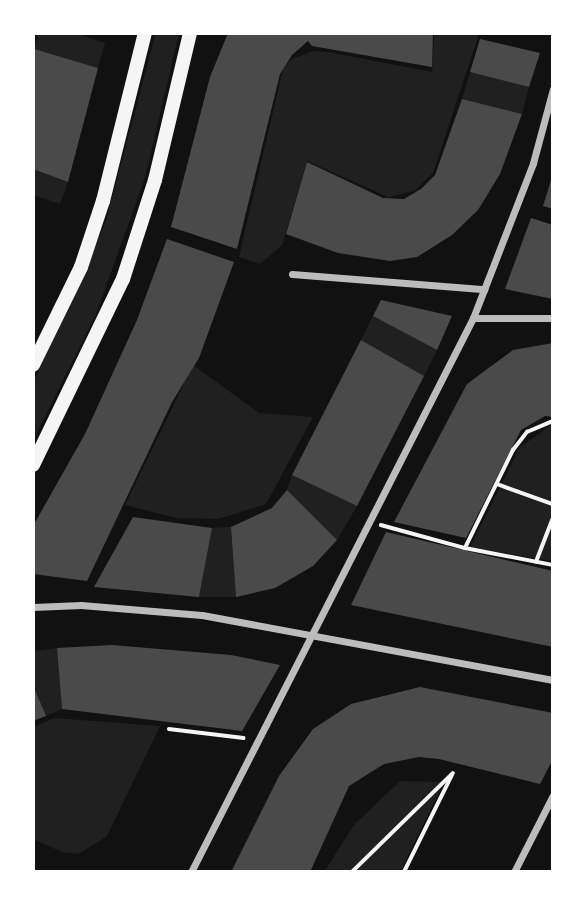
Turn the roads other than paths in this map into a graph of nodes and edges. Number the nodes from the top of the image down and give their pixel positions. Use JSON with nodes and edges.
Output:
{"nodes":[{"id":1,"x":145,"y":33,"type":"edge"},
{"id":2,"x":190,"y":33,"type":"edge"},
{"id":3,"x":553,"y":89,"type":"edge"},
{"id":4,"x":292,"y":274,"type":"dead end"},
{"id":5,"x":484,"y":289,"type":"junction"},
{"id":6,"x":473,"y":318,"type":"junction"},
{"id":7,"x":553,"y":318,"type":"edge"},
{"id":8,"x":33,"y":365,"type":"edge"},
{"id":9,"x":33,"y":465,"type":"edge"},
{"id":10,"x":33,"y":607,"type":"edge"},
{"id":11,"x":314,"y":632,"type":"junction"},
{"id":12,"x":553,"y":680,"type":"edge"},
{"id":13,"x":553,"y":795,"type":"edge"},
{"id":14,"x":551,"y":804,"type":"edge"},
{"id":15,"x":191,"y":872,"type":"edge"},
{"id":16,"x":514,"y":872,"type":"edge"}],
"edges":[{"from":1,"to":8,"type":"main road"},
{"from":2,"to":9,"type":"main road"},
{"from":3,"to":5,"type":"street"},
{"from":4,"to":5,"type":"street"},
{"from":5,"to":6,"type":"street"},
{"from":6,"to":7,"type":"street"},
{"from":6,"to":11,"type":"street"},
{"from":10,"to":11,"type":"street"},
{"from":11,"to":12,"type":"street"},
{"from":11,"to":15,"type":"street"},
{"from":13,"to":14,"type":"street"},
{"from":14,"to":16,"type":"street"}]}
